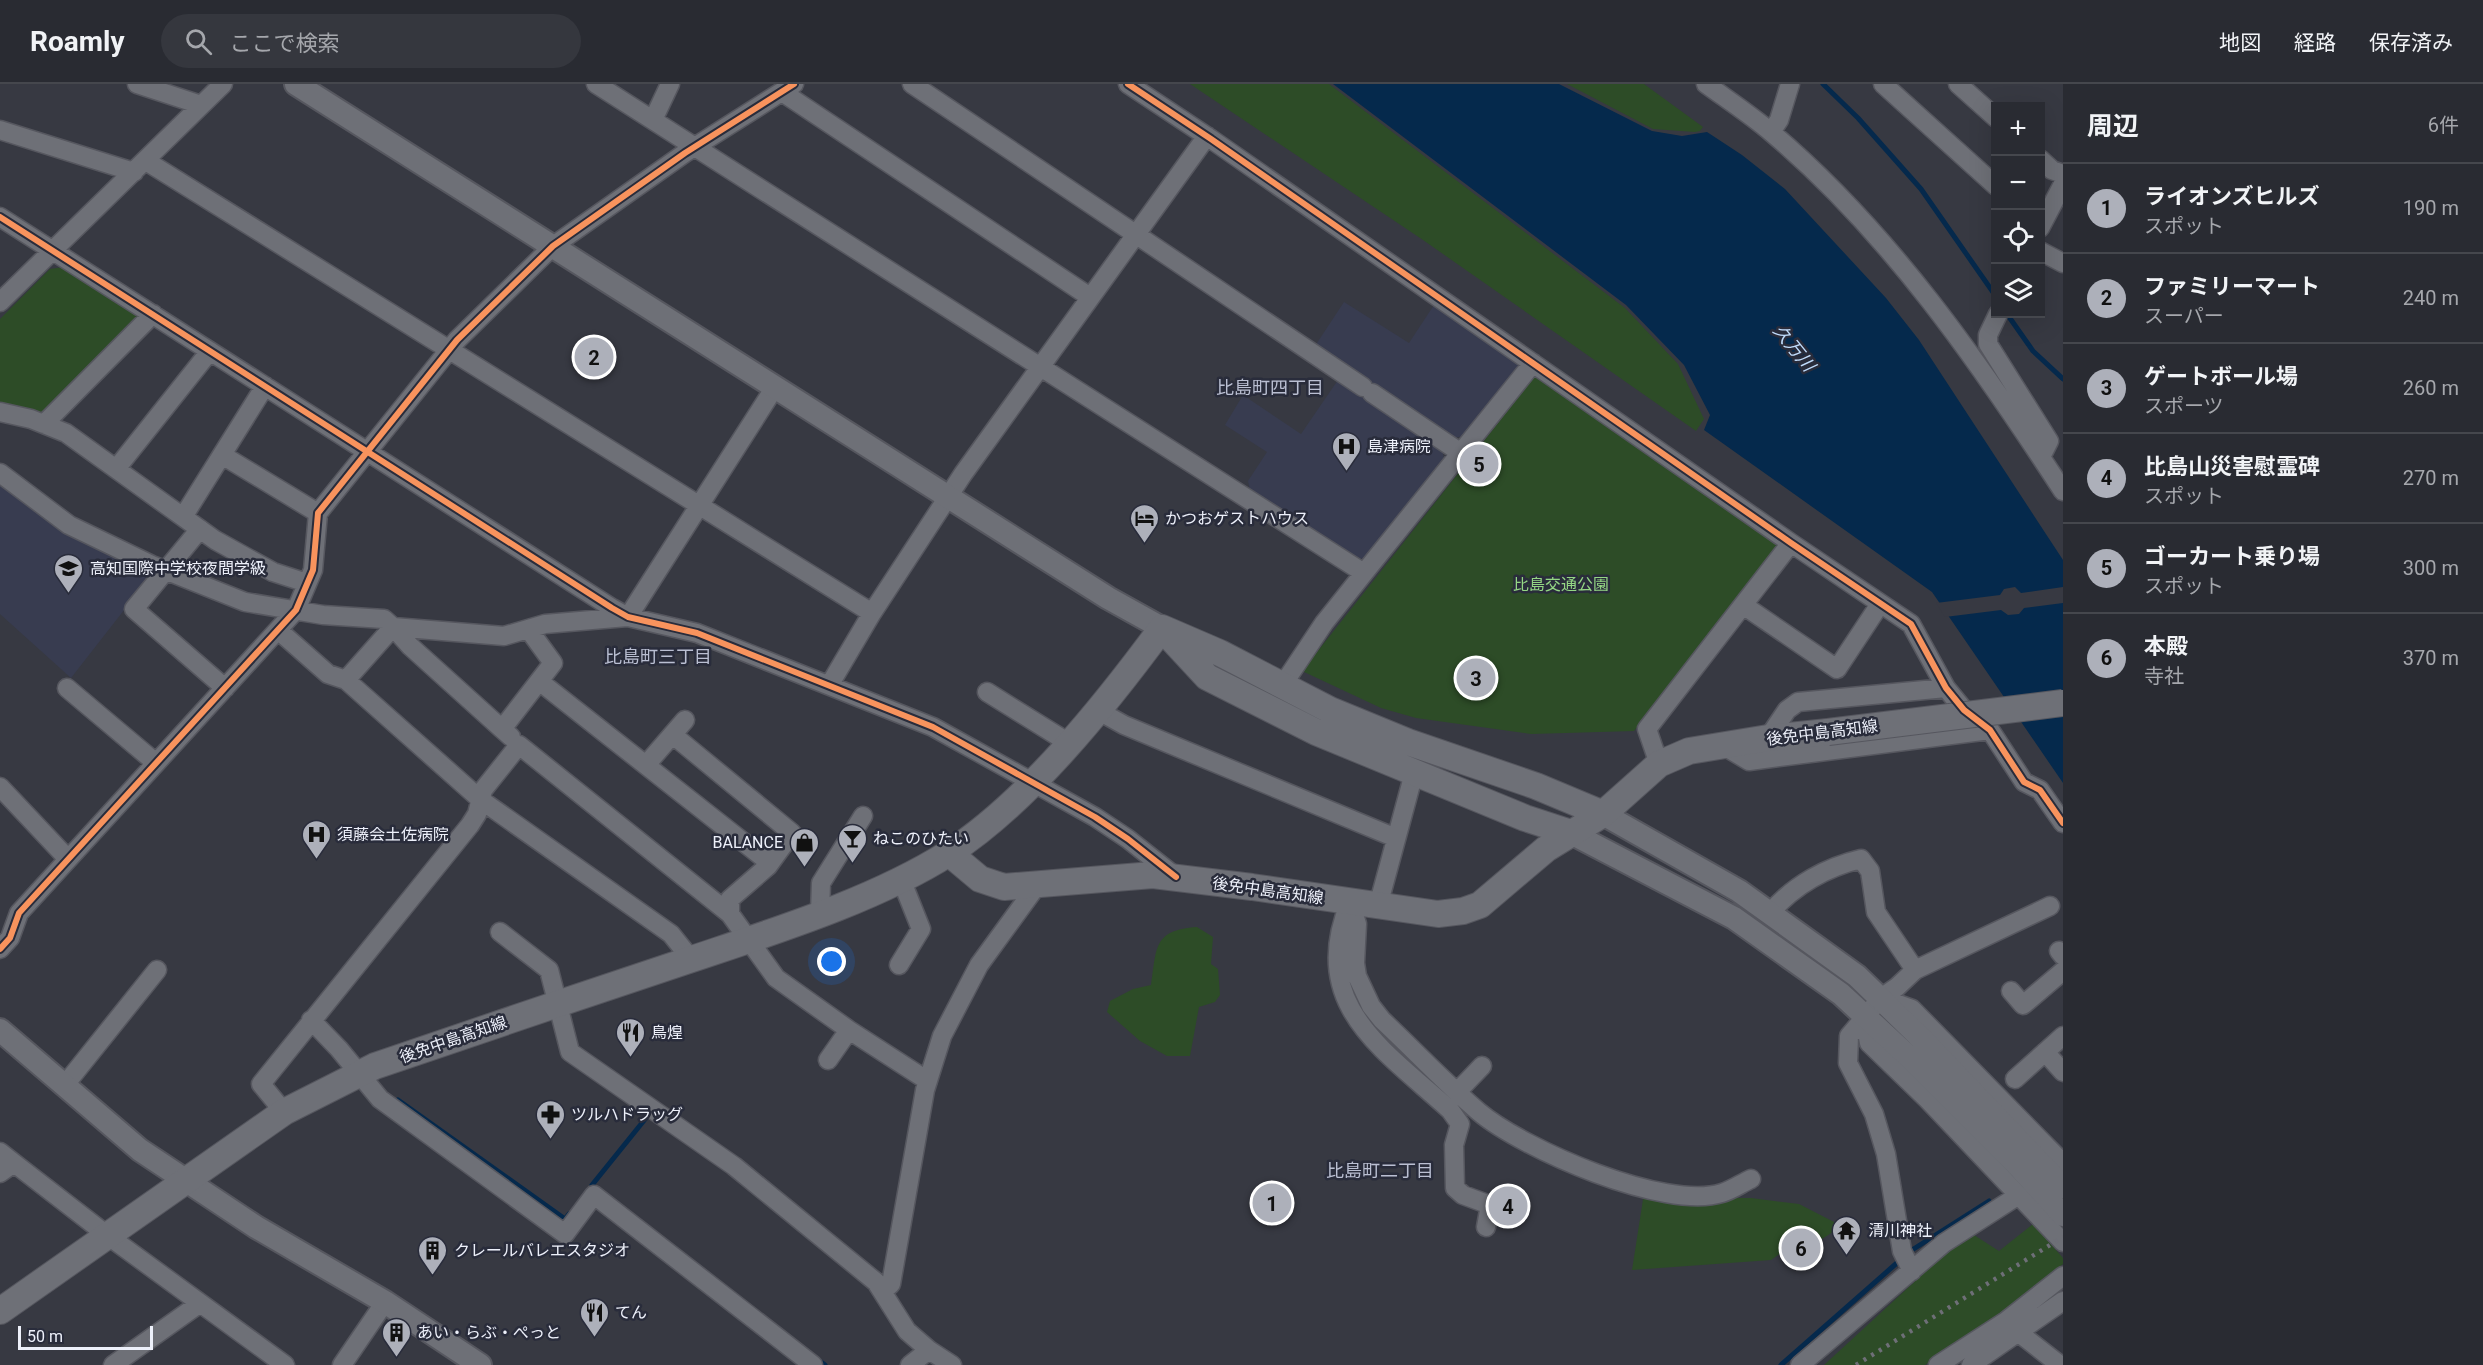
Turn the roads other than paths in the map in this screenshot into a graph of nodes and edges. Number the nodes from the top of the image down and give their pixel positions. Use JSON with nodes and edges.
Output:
{"nodes":[{"id":1,"x":137,"y":84,"type":"edge"},
{"id":2,"x":223,"y":84,"type":"edge"},
{"id":3,"x":296,"y":84,"type":"edge"},
{"id":4,"x":596,"y":84,"type":"edge"},
{"id":5,"x":670,"y":84,"type":"edge"},
{"id":6,"x":912,"y":84,"type":"edge"},
{"id":7,"x":1128,"y":84,"type":"edge"},
{"id":8,"x":1706,"y":84,"type":"edge"},
{"id":9,"x":1790,"y":84,"type":"edge"},
{"id":10,"x":1883,"y":84,"type":"edge"},
{"id":11,"x":1958,"y":84,"type":"edge"},
{"id":12,"x":788,"y":88,"type":"edge"},
{"id":13,"x":201,"y":105,"type":"junction"},
{"id":14,"x":1991,"y":114,"type":"edge"},
{"id":15,"x":653,"y":120,"type":"junction"},
{"id":16,"x":0,"y":130,"type":"edge"},
{"id":17,"x":1772,"y":132,"type":"junction"},
{"id":18,"x":1207,"y":136,"type":"junction"},
{"id":19,"x":695,"y":147,"type":"junction"},
{"id":20,"x":2045,"y":164,"type":"edge"},
{"id":21,"x":140,"y":167,"type":"junction"},
{"id":22,"x":2063,"y":174,"type":"edge"},
{"id":23,"x":1991,"y":182,"type":"edge"},
{"id":24,"x":2063,"y":184,"type":"edge"},
{"id":25,"x":0,"y":218,"type":"edge"},
{"id":26,"x":2045,"y":220,"type":"edge"},
{"id":27,"x":1137,"y":234,"type":"junction"},
{"id":28,"x":553,"y":246,"type":"junction"},
{"id":29,"x":52,"y":250,"type":"junction"},
{"id":30,"x":2045,"y":254,"type":"edge"},
{"id":31,"x":2063,"y":263,"type":"edge"},
{"id":32,"x":1090,"y":297,"type":"junction"},
{"id":33,"x":0,"y":302,"type":"edge"},
{"id":34,"x":153,"y":314,"type":"junction"},
{"id":35,"x":1996,"y":318,"type":"edge"},
{"id":36,"x":447,"y":349,"type":"junction"},
{"id":37,"x":210,"y":351,"type":"junction"},
{"id":38,"x":1533,"y":363,"type":"junction"},
{"id":39,"x":1039,"y":366,"type":"junction"},
{"id":40,"x":265,"y":386,"type":"junction"},
{"id":41,"x":775,"y":387,"type":"junction"},
{"id":42,"x":0,"y":412,"type":"edge"},
{"id":43,"x":44,"y":424,"type":"junction"},
{"id":44,"x":367,"y":450,"type":"junction"},
{"id":45,"x":1461,"y":453,"type":"junction"},
{"id":46,"x":222,"y":455,"type":"junction"},
{"id":47,"x":2041,"y":457,"type":"junction"},
{"id":48,"x":116,"y":469,"type":"junction"},
{"id":49,"x":0,"y":473,"type":"edge"},
{"id":50,"x":2063,"y":491,"type":"edge"},
{"id":51,"x":948,"y":496,"type":"junction"},
{"id":52,"x":698,"y":505,"type":"junction"},
{"id":53,"x":318,"y":513,"type":"junction"},
{"id":54,"x":183,"y":517,"type":"junction"},
{"id":55,"x":200,"y":529,"type":"junction"},
{"id":56,"x":1791,"y":543,"type":"junction"},
{"id":57,"x":164,"y":570,"type":"junction"},
{"id":58,"x":1364,"y":573,"type":"junction"},
{"id":59,"x":307,"y":583,"type":"junction"},
{"id":60,"x":1880,"y":604,"type":"junction"},
{"id":61,"x":1743,"y":605,"type":"junction"},
{"id":62,"x":296,"y":610,"type":"junction"},
{"id":63,"x":872,"y":613,"type":"junction"},
{"id":64,"x":628,"y":617,"type":"junction"},
{"id":65,"x":393,"y":627,"type":"junction"},
{"id":66,"x":1162,"y":628,"type":"junction"},
{"id":67,"x":278,"y":630,"type":"junction"},
{"id":68,"x":529,"y":630,"type":"junction"},
{"id":69,"x":346,"y":680,"type":"junction"},
{"id":70,"x":539,"y":681,"type":"junction"},
{"id":71,"x":830,"y":684,"type":"junction"},
{"id":72,"x":1282,"y":686,"type":"junction"},
{"id":73,"x":68,"y":688,"type":"dead end"},
{"id":74,"x":225,"y":688,"type":"junction"},
{"id":75,"x":1946,"y":688,"type":"junction"},
{"id":76,"x":987,"y":692,"type":"dead end"},
{"id":77,"x":2063,"y":703,"type":"edge"},
{"id":78,"x":1097,"y":710,"type":"junction"},
{"id":79,"x":685,"y":720,"type":"dead end"},
{"id":80,"x":502,"y":729,"type":"junction"},
{"id":81,"x":1990,"y":730,"type":"junction"},
{"id":82,"x":673,"y":735,"type":"junction"},
{"id":83,"x":1768,"y":738,"type":"junction"},
{"id":84,"x":1069,"y":743,"type":"junction"},
{"id":85,"x":519,"y":745,"type":"junction"},
{"id":86,"x":1724,"y":746,"type":"junction"},
{"id":87,"x":156,"y":764,"type":"junction"},
{"id":88,"x":1659,"y":764,"type":"junction"},
{"id":89,"x":646,"y":765,"type":"junction"},
{"id":90,"x":1414,"y":773,"type":"junction"},
{"id":91,"x":1032,"y":782,"type":"junction"},
{"id":92,"x":0,"y":786,"type":"edge"},
{"id":93,"x":481,"y":800,"type":"junction"},
{"id":94,"x":1603,"y":814,"type":"junction"},
{"id":95,"x":863,"y":816,"type":"dead end"},
{"id":96,"x":2063,"y":823,"type":"edge"},
{"id":97,"x":1571,"y":833,"type":"junction"},
{"id":98,"x":1396,"y":837,"type":"junction"},
{"id":99,"x":949,"y":853,"type":"junction"},
{"id":100,"x":68,"y":859,"type":"junction"},
{"id":101,"x":770,"y":863,"type":"junction"},
{"id":102,"x":1176,"y":877,"type":"junction"},
{"id":103,"x":901,"y":879,"type":"junction"},
{"id":104,"x":1038,"y":884,"type":"junction"},
{"id":105,"x":1350,"y":902,"type":"junction"},
{"id":106,"x":1378,"y":906,"type":"junction"},
{"id":107,"x":2050,"y":906,"type":"dead end"},
{"id":108,"x":1771,"y":912,"type":"junction"},
{"id":109,"x":820,"y":913,"type":"junction"},
{"id":110,"x":730,"y":914,"type":"junction"},
{"id":111,"x":7,"y":924,"type":"edge"},
{"id":112,"x":500,"y":932,"type":"dead end"},
{"id":113,"x":748,"y":940,"type":"junction"},
{"id":114,"x":0,"y":949,"type":"edge"},
{"id":115,"x":691,"y":959,"type":"junction"},
{"id":116,"x":899,"y":965,"type":"dead end"},
{"id":117,"x":157,"y":970,"type":"dead end"},
{"id":118,"x":1915,"y":970,"type":"junction"},
{"id":119,"x":2063,"y":971,"type":"edge"},
{"id":120,"x":2011,"y":991,"type":"dead end"},
{"id":121,"x":1881,"y":998,"type":"junction"},
{"id":122,"x":558,"y":1004,"type":"junction"},
{"id":123,"x":1864,"y":1015,"type":"junction"},
{"id":124,"x":311,"y":1020,"type":"junction"},
{"id":125,"x":0,"y":1030,"type":"edge"},
{"id":126,"x":849,"y":1030,"type":"junction"},
{"id":127,"x":2063,"y":1035,"type":"edge"},
{"id":128,"x":2045,"y":1052,"type":"junction"},
{"id":129,"x":828,"y":1060,"type":"dead end"},
{"id":130,"x":1482,"y":1066,"type":"dead end"},
{"id":131,"x":2063,"y":1072,"type":"edge"},
{"id":132,"x":358,"y":1074,"type":"junction"},
{"id":133,"x":2015,"y":1079,"type":"dead end"},
{"id":134,"x":928,"y":1081,"type":"junction"},
{"id":135,"x":64,"y":1086,"type":"junction"},
{"id":136,"x":1458,"y":1091,"type":"junction"},
{"id":137,"x":284,"y":1113,"type":"junction"},
{"id":138,"x":2063,"y":1162,"type":"edge"},
{"id":139,"x":5,"y":1163,"type":"edge"},
{"id":140,"x":1751,"y":1179,"type":"dead end"},
{"id":141,"x":185,"y":1180,"type":"junction"},
{"id":142,"x":2063,"y":1187,"type":"edge"},
{"id":143,"x":2019,"y":1194,"type":"junction"},
{"id":144,"x":2063,"y":1215,"type":"edge"},
{"id":145,"x":1486,"y":1227,"type":"dead end"},
{"id":146,"x":107,"y":1235,"type":"junction"},
{"id":147,"x":2063,"y":1242,"type":"edge"},
{"id":148,"x":1912,"y":1271,"type":"junction"},
{"id":149,"x":2063,"y":1276,"type":"edge"},
{"id":150,"x":883,"y":1291,"type":"junction"},
{"id":151,"x":2063,"y":1301,"type":"edge"},
{"id":152,"x":385,"y":1302,"type":"junction"},
{"id":153,"x":199,"y":1304,"type":"junction"},
{"id":154,"x":0,"y":1311,"type":"edge"},
{"id":155,"x":2019,"y":1333,"type":"junction"},
{"id":156,"x":929,"y":1350,"type":"junction"},
{"id":157,"x":113,"y":1365,"type":"edge"},
{"id":158,"x":285,"y":1365,"type":"edge"},
{"id":159,"x":342,"y":1365,"type":"edge"},
{"id":160,"x":480,"y":1365,"type":"edge"},
{"id":161,"x":813,"y":1365,"type":"edge"},
{"id":162,"x":910,"y":1365,"type":"edge"},
{"id":163,"x":952,"y":1365,"type":"edge"},
{"id":164,"x":1800,"y":1365,"type":"edge"},
{"id":165,"x":1938,"y":1365,"type":"edge"},
{"id":166,"x":1971,"y":1365,"type":"edge"},
{"id":167,"x":2060,"y":1365,"type":"edge"}],
"edges":[{"from":1,"to":13,"type":"street"},
{"from":2,"to":13,"type":"street"},
{"from":3,"to":28,"type":"street"},
{"from":4,"to":15,"type":"street"},
{"from":5,"to":15,"type":"street"},
{"from":6,"to":27,"type":"street"},
{"from":7,"to":18,"type":"street"},
{"from":8,"to":17,"type":"street"},
{"from":9,"to":17,"type":"street"},
{"from":10,"to":23,"type":"street"},
{"from":11,"to":14,"type":"street"},
{"from":12,"to":19,"type":"street"},
{"from":12,"to":32,"type":"street"},
{"from":13,"to":21,"type":"street"},
{"from":15,"to":19,"type":"street"},
{"from":16,"to":21,"type":"street"},
{"from":17,"to":47,"type":"street"},
{"from":18,"to":27,"type":"street"},
{"from":18,"to":38,"type":"street"},
{"from":19,"to":28,"type":"street"},
{"from":19,"to":39,"type":"street"},
{"from":20,"to":22,"type":"street"},
{"from":21,"to":29,"type":"street"},
{"from":21,"to":36,"type":"street"},
{"from":24,"to":26,"type":"street"},
{"from":25,"to":29,"type":"street"},
{"from":27,"to":32,"type":"street"},
{"from":27,"to":45,"type":"street"},
{"from":28,"to":36,"type":"street"},
{"from":28,"to":41,"type":"street"},
{"from":29,"to":33,"type":"street"},
{"from":29,"to":34,"type":"street"},
{"from":30,"to":31,"type":"street"},
{"from":32,"to":39,"type":"street"},
{"from":34,"to":37,"type":"street"},
{"from":34,"to":43,"type":"street"},
{"from":35,"to":47,"type":"street"},
{"from":36,"to":44,"type":"street"},
{"from":36,"to":52,"type":"street"},
{"from":37,"to":40,"type":"street"},
{"from":37,"to":48,"type":"street"},
{"from":38,"to":45,"type":"street"},
{"from":38,"to":56,"type":"street"},
{"from":39,"to":51,"type":"street"},
{"from":39,"to":58,"type":"street"},
{"from":40,"to":44,"type":"street"},
{"from":40,"to":46,"type":"street"},
{"from":41,"to":51,"type":"street"},
{"from":41,"to":52,"type":"street"},
{"from":42,"to":43,"type":"street"},
{"from":43,"to":48,"type":"street"},
{"from":44,"to":53,"type":"street"},
{"from":44,"to":64,"type":"street"},
{"from":45,"to":58,"type":"street"},
{"from":46,"to":53,"type":"street"},
{"from":46,"to":54,"type":"street"},
{"from":47,"to":50,"type":"street"},
{"from":48,"to":54,"type":"street"},
{"from":49,"to":57,"type":"street"},
{"from":51,"to":63,"type":"street"},
{"from":51,"to":66,"type":"street"},
{"from":52,"to":63,"type":"street"},
{"from":52,"to":64,"type":"street"},
{"from":53,"to":59,"type":"street"},
{"from":54,"to":55,"type":"street"},
{"from":55,"to":57,"type":"street"},
{"from":55,"to":59,"type":"street"},
{"from":56,"to":60,"type":"street"},
{"from":56,"to":61,"type":"street"},
{"from":57,"to":62,"type":"street"},
{"from":57,"to":74,"type":"street"},
{"from":58,"to":72,"type":"street"},
{"from":59,"to":62,"type":"street"},
{"from":60,"to":61,"type":"street"},
{"from":60,"to":75,"type":"street"},
{"from":61,"to":88,"type":"street"},
{"from":62,"to":65,"type":"street"},
{"from":62,"to":67,"type":"street"},
{"from":63,"to":71,"type":"street"},
{"from":64,"to":68,"type":"street"},
{"from":64,"to":71,"type":"street"},
{"from":65,"to":68,"type":"street"},
{"from":65,"to":69,"type":"street"},
{"from":65,"to":80,"type":"street"},
{"from":66,"to":72,"type":"main road"},
{"from":66,"to":78,"type":"main road","name":"後免中島高知線"},
{"from":66,"to":90,"type":"main road"},
{"from":67,"to":69,"type":"street"},
{"from":67,"to":74,"type":"street"},
{"from":68,"to":70,"type":"street"},
{"from":69,"to":93,"type":"street"},
{"from":70,"to":80,"type":"street"},
{"from":70,"to":89,"type":"street"},
{"from":71,"to":91,"type":"street"},
{"from":72,"to":94,"type":"main road"},
{"from":73,"to":87,"type":"street"},
{"from":74,"to":87,"type":"street"},
{"from":75,"to":81,"type":"street"},
{"from":75,"to":83,"type":"street"},
{"from":76,"to":84,"type":"street"},
{"from":77,"to":83,"type":"main road","name":"後免中島高知線","bridge":true},
{"from":78,"to":84,"type":"main road","name":"後免中島高知線"},
{"from":78,"to":98,"type":"street"},
{"from":79,"to":82,"type":"street"},
{"from":80,"to":85,"type":"street"},
{"from":81,"to":86,"type":"street"},
{"from":81,"to":96,"type":"street"},
{"from":82,"to":89,"type":"street"},
{"from":82,"to":101,"type":"street"},
{"from":83,"to":86,"type":"main road","name":"後免中島高知線"},
{"from":84,"to":91,"type":"main road","name":"後免中島高知線"},
{"from":85,"to":93,"type":"street"},
{"from":85,"to":110,"type":"street"},
{"from":86,"to":88,"type":"main road","name":"後免中島高知線"},
{"from":87,"to":100,"type":"street"},
{"from":88,"to":94,"type":"main road","name":"後免中島高知線"},
{"from":89,"to":101,"type":"street"},
{"from":90,"to":97,"type":"main road"},
{"from":90,"to":98,"type":"street"},
{"from":91,"to":99,"type":"main road","name":"後免中島高知線"},
{"from":91,"to":102,"type":"street"},
{"from":92,"to":100,"type":"street"},
{"from":93,"to":115,"type":"street"},
{"from":93,"to":124,"type":"street"},
{"from":94,"to":97,"type":"main road","name":"後免中島高知線"},
{"from":94,"to":108,"type":"street"},
{"from":95,"to":109,"type":"street"},
{"from":97,"to":106,"type":"main road","name":"後免中島高知線"},
{"from":97,"to":123,"type":"street"},
{"from":98,"to":106,"type":"street"},
{"from":99,"to":103,"type":"main road","name":"後免中島高知線"},
{"from":99,"to":104,"type":"main road","name":"後免中島高知線"},
{"from":100,"to":111,"type":"street"},
{"from":101,"to":110,"type":"street"},
{"from":102,"to":104,"type":"main road","name":"後免中島高知線"},
{"from":102,"to":105,"type":"main road","name":"後免中島高知線"},
{"from":103,"to":109,"type":"main road","name":"後免中島高知線"},
{"from":103,"to":116,"type":"street"},
{"from":104,"to":134,"type":"street"},
{"from":105,"to":106,"type":"main road","name":"後免中島高知線"},
{"from":105,"to":136,"type":"street"},
{"from":105,"to":145,"type":"street"},
{"from":107,"to":118,"type":"street"},
{"from":108,"to":118,"type":"street"},
{"from":108,"to":121,"type":"street"},
{"from":109,"to":113,"type":"main road","name":"後免中島高知線"},
{"from":110,"to":113,"type":"street"},
{"from":111,"to":114,"type":"street"},
{"from":112,"to":122,"type":"street"},
{"from":113,"to":115,"type":"main road","name":"後免中島高知線"},
{"from":113,"to":126,"type":"street"},
{"from":115,"to":122,"type":"main road","name":"後免中島高知線"},
{"from":117,"to":135,"type":"street"},
{"from":118,"to":121,"type":"street"},
{"from":119,"to":120,"type":"street"},
{"from":121,"to":123,"type":"street"},
{"from":121,"to":138,"type":"street"},
{"from":121,"to":142,"type":"street"},
{"from":122,"to":132,"type":"main road","name":"後免中島高知線"},
{"from":122,"to":150,"type":"street"},
{"from":123,"to":143,"type":"street"},
{"from":123,"to":144,"type":"street"},
{"from":123,"to":148,"type":"street"},
{"from":124,"to":132,"type":"street"},
{"from":124,"to":137,"type":"street"},
{"from":125,"to":135,"type":"street"},
{"from":126,"to":129,"type":"street"},
{"from":126,"to":134,"type":"street"},
{"from":127,"to":128,"type":"street"},
{"from":128,"to":131,"type":"street"},
{"from":128,"to":133,"type":"street"},
{"from":130,"to":136,"type":"street"},
{"from":132,"to":137,"type":"main road","name":"後免中島高知線"},
{"from":132,"to":161,"type":"street"},
{"from":134,"to":150,"type":"street"},
{"from":135,"to":141,"type":"street"},
{"from":136,"to":140,"type":"street"},
{"from":137,"to":141,"type":"main road","name":"後免中島高知線"},
{"from":139,"to":146,"type":"street"},
{"from":141,"to":146,"type":"main road","name":"後免中島高知線"},
{"from":141,"to":152,"type":"street"},
{"from":143,"to":147,"type":"street"},
{"from":143,"to":148,"type":"street"},
{"from":146,"to":153,"type":"street"},
{"from":146,"to":154,"type":"main road","name":"後免中島高知線"},
{"from":148,"to":164,"type":"street"},
{"from":149,"to":165,"type":"street"},
{"from":150,"to":156,"type":"street"},
{"from":151,"to":155,"type":"street"},
{"from":152,"to":159,"type":"street"},
{"from":152,"to":160,"type":"street"},
{"from":153,"to":157,"type":"street"},
{"from":153,"to":158,"type":"street"},
{"from":155,"to":166,"type":"street"},
{"from":155,"to":167,"type":"street"},
{"from":156,"to":162,"type":"street"},
{"from":156,"to":163,"type":"street"}]}
